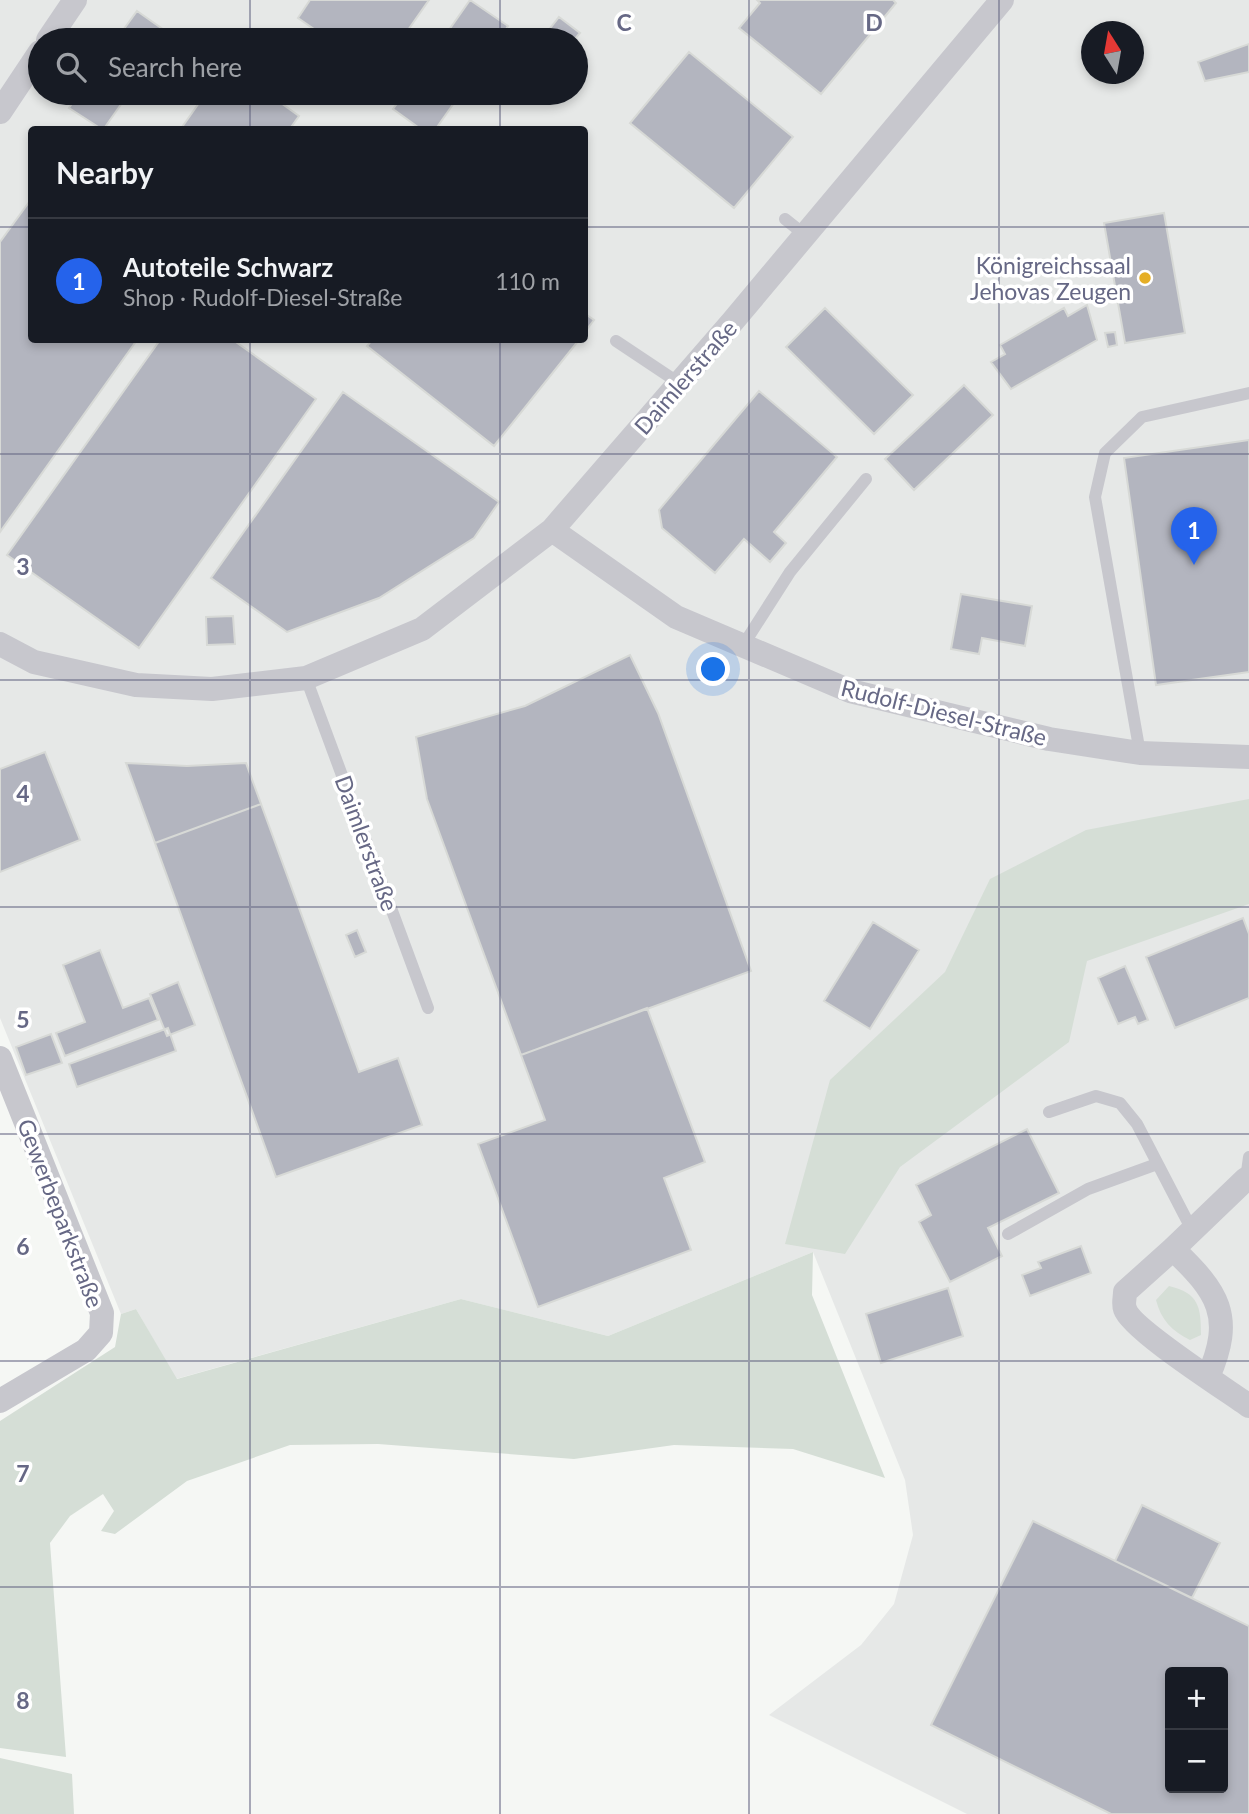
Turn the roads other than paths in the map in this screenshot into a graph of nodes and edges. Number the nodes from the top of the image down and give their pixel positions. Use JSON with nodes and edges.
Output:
{"nodes":[{"id":1,"x":75,"y":0,"type":"edge"},
{"id":2,"x":1002,"y":0,"type":"edge"},
{"id":3,"x":56,"y":28,"type":"edge"},
{"id":4,"x":28,"y":70,"type":"edge"},
{"id":5,"x":0,"y":112,"type":"edge"},
{"id":6,"x":785,"y":219,"type":"dead end"},
{"id":7,"x":805,"y":235,"type":"junction"},
{"id":8,"x":616,"y":341,"type":"dead end"},
{"id":9,"x":679,"y":383,"type":"junction"},
{"id":10,"x":1249,"y":393,"type":"edge"},
{"id":11,"x":866,"y":479,"type":"dead end"},
{"id":12,"x":552,"y":530,"type":"junction"},
{"id":13,"x":0,"y":644,"type":"edge"},
{"id":14,"x":742,"y":647,"type":"junction"},
{"id":15,"x":306,"y":678,"type":"junction"},
{"id":16,"x":1139,"y":753,"type":"junction"},
{"id":17,"x":1249,"y":757,"type":"edge"},
{"id":18,"x":428,"y":1008,"type":"dead end"},
{"id":19,"x":0,"y":1058,"type":"edge"},
{"id":20,"x":1049,"y":1112,"type":"dead end"},
{"id":21,"x":1157,"y":1164,"type":"junction"},
{"id":22,"x":1247,"y":1168,"type":"edge"},
{"id":23,"x":1192,"y":1230,"type":"junction"},
{"id":24,"x":1008,"y":1234,"type":"dead end"},
{"id":25,"x":1173,"y":1249,"type":"junction"},
{"id":26,"x":1208,"y":1377,"type":"junction"},
{"id":27,"x":0,"y":1401,"type":"edge"},
{"id":28,"x":1249,"y":1406,"type":"edge"}],
"edges":[{"from":1,"to":3,"type":"street"},
{"from":2,"to":7,"type":"street","name":"Daimlerstraße"},
{"from":4,"to":5,"type":"street"},
{"from":6,"to":7,"type":"lane"},
{"from":7,"to":9,"type":"street","name":"Daimlerstraße"},
{"from":8,"to":9,"type":"lane"},
{"from":9,"to":12,"type":"street","name":"Daimlerstraße"},
{"from":10,"to":16,"type":"lane"},
{"from":11,"to":14,"type":"lane"},
{"from":12,"to":14,"type":"street","name":"Rudolf-Diesel-Straße"},
{"from":12,"to":15,"type":"street","name":"Daimlerstraße"},
{"from":13,"to":15,"type":"street","name":"Daimlerstraße"},
{"from":14,"to":16,"type":"street","name":"Rudolf-Diesel-Straße"},
{"from":15,"to":18,"type":"lane","name":"Daimlerstraße"},
{"from":16,"to":17,"type":"street","name":"Rudolf-Diesel-Straße"},
{"from":19,"to":27,"type":"street","name":"Gewerbeparkstraße"},
{"from":20,"to":21,"type":"lane"},
{"from":21,"to":23,"type":"lane"},
{"from":21,"to":24,"type":"lane"},
{"from":22,"to":23,"type":"street"},
{"from":23,"to":25,"type":"street"},
{"from":25,"to":26,"type":"street"},
{"from":25,"to":26,"type":"street"},
{"from":26,"to":28,"type":"street"}]}
